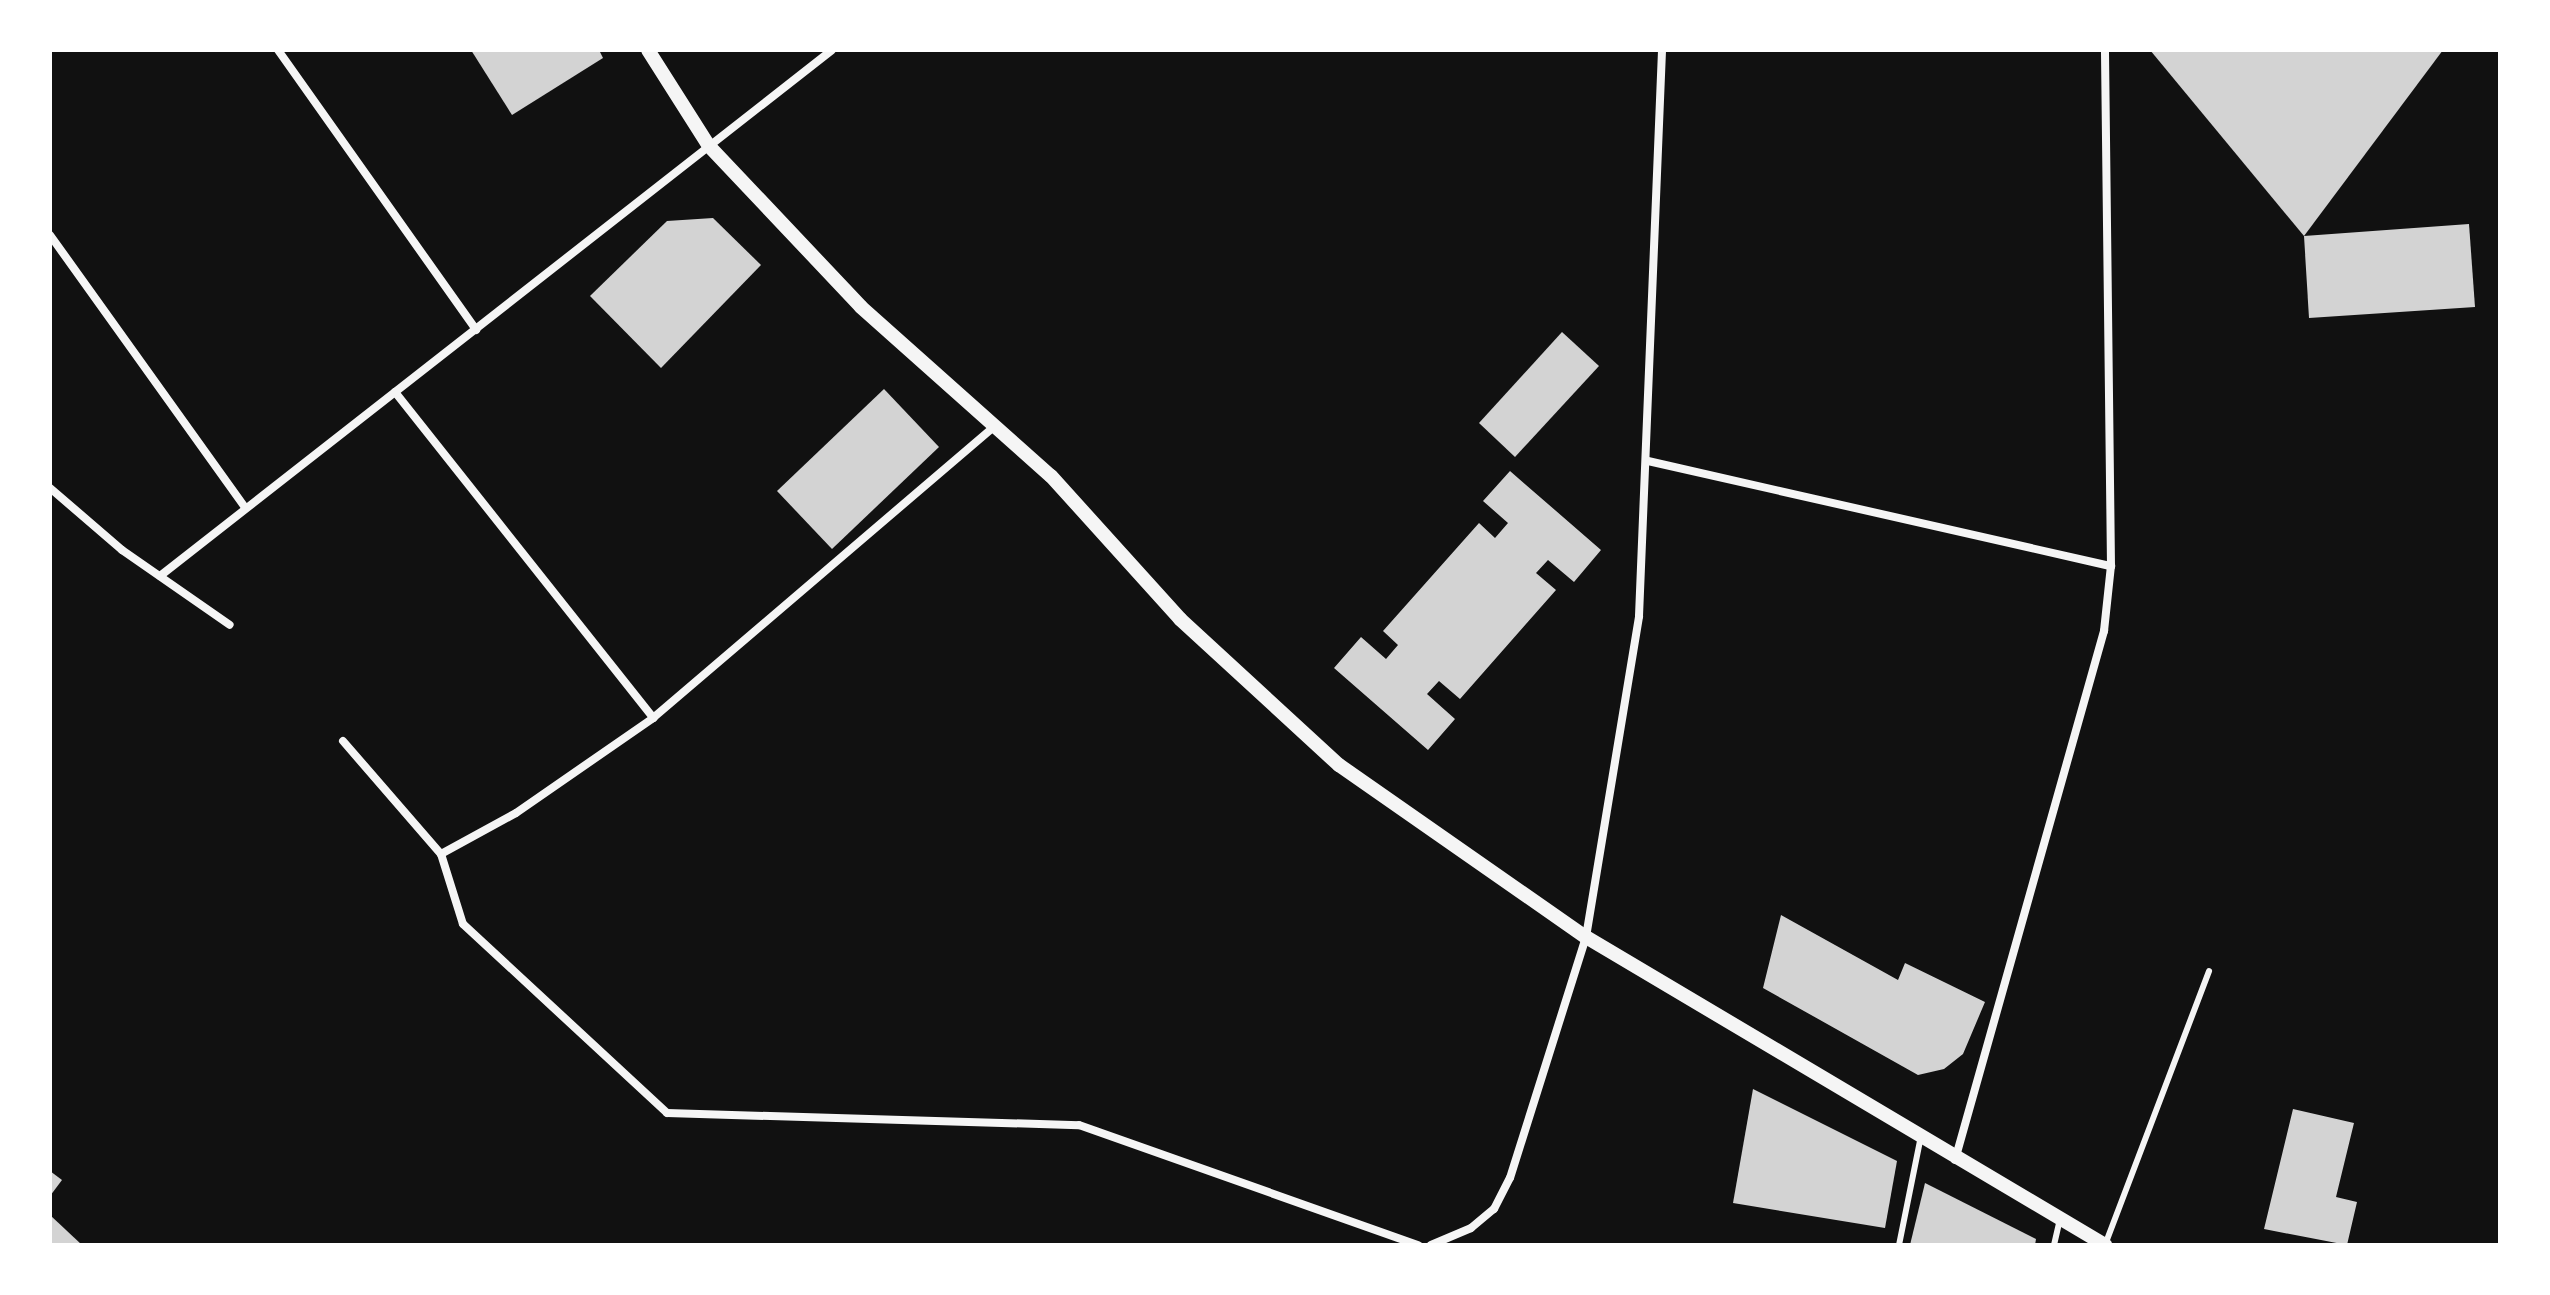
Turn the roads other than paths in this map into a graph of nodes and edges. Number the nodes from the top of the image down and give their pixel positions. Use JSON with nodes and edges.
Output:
{"nodes":[{"id":1,"x":278,"y":50,"type":"edge"},
{"id":2,"x":648,"y":50,"type":"edge"},
{"id":3,"x":832,"y":50,"type":"edge"},
{"id":4,"x":1662,"y":50,"type":"edge"},
{"id":5,"x":2105,"y":50,"type":"edge"},
{"id":6,"x":709,"y":146,"type":"junction"},
{"id":7,"x":50,"y":235,"type":"edge"},
{"id":8,"x":476,"y":330,"type":"junction"},
{"id":9,"x":395,"y":392,"type":"junction"},
{"id":10,"x":995,"y":426,"type":"junction"},
{"id":11,"x":1648,"y":461,"type":"junction"},
{"id":12,"x":50,"y":488,"type":"edge"},
{"id":13,"x":244,"y":506,"type":"junction"},
{"id":14,"x":2111,"y":566,"type":"junction"},
{"id":15,"x":160,"y":576,"type":"junction"},
{"id":16,"x":230,"y":625,"type":"dead end"},
{"id":17,"x":653,"y":718,"type":"junction"},
{"id":18,"x":343,"y":741,"type":"dead end"},
{"id":19,"x":441,"y":854,"type":"junction"},
{"id":20,"x":1586,"y":937,"type":"junction"},
{"id":21,"x":2209,"y":971,"type":"dead end"},
{"id":22,"x":1920,"y":1141,"type":"junction"},
{"id":23,"x":1955,"y":1161,"type":"junction"},
{"id":24,"x":2060,"y":1220,"type":"junction"},
{"id":25,"x":1418,"y":1245,"type":"edge"},
{"id":26,"x":1431,"y":1245,"type":"edge"},
{"id":27,"x":1899,"y":1245,"type":"edge"},
{"id":28,"x":2054,"y":1245,"type":"edge"},
{"id":29,"x":2105,"y":1245,"type":"edge"}],
"edges":[{"from":1,"to":8,"type":"street"},
{"from":2,"to":6,"type":"street"},
{"from":3,"to":6,"type":"street"},
{"from":4,"to":11,"type":"street"},
{"from":5,"to":14,"type":"street"},
{"from":6,"to":8,"type":"street"},
{"from":6,"to":10,"type":"street"},
{"from":7,"to":13,"type":"street"},
{"from":8,"to":9,"type":"street"},
{"from":9,"to":13,"type":"street"},
{"from":9,"to":17,"type":"street"},
{"from":10,"to":17,"type":"street"},
{"from":10,"to":20,"type":"street"},
{"from":11,"to":14,"type":"street"},
{"from":11,"to":20,"type":"street"},
{"from":12,"to":15,"type":"street"},
{"from":13,"to":15,"type":"street"},
{"from":14,"to":23,"type":"street"},
{"from":15,"to":16,"type":"street"},
{"from":17,"to":19,"type":"street"},
{"from":18,"to":19,"type":"street"},
{"from":19,"to":25,"type":"street"},
{"from":20,"to":22,"type":"street"},
{"from":20,"to":26,"type":"street"},
{"from":21,"to":29,"type":"lane"},
{"from":22,"to":23,"type":"street"},
{"from":22,"to":27,"type":"lane"},
{"from":23,"to":24,"type":"street"},
{"from":24,"to":28,"type":"lane"},
{"from":24,"to":29,"type":"street"}]}
